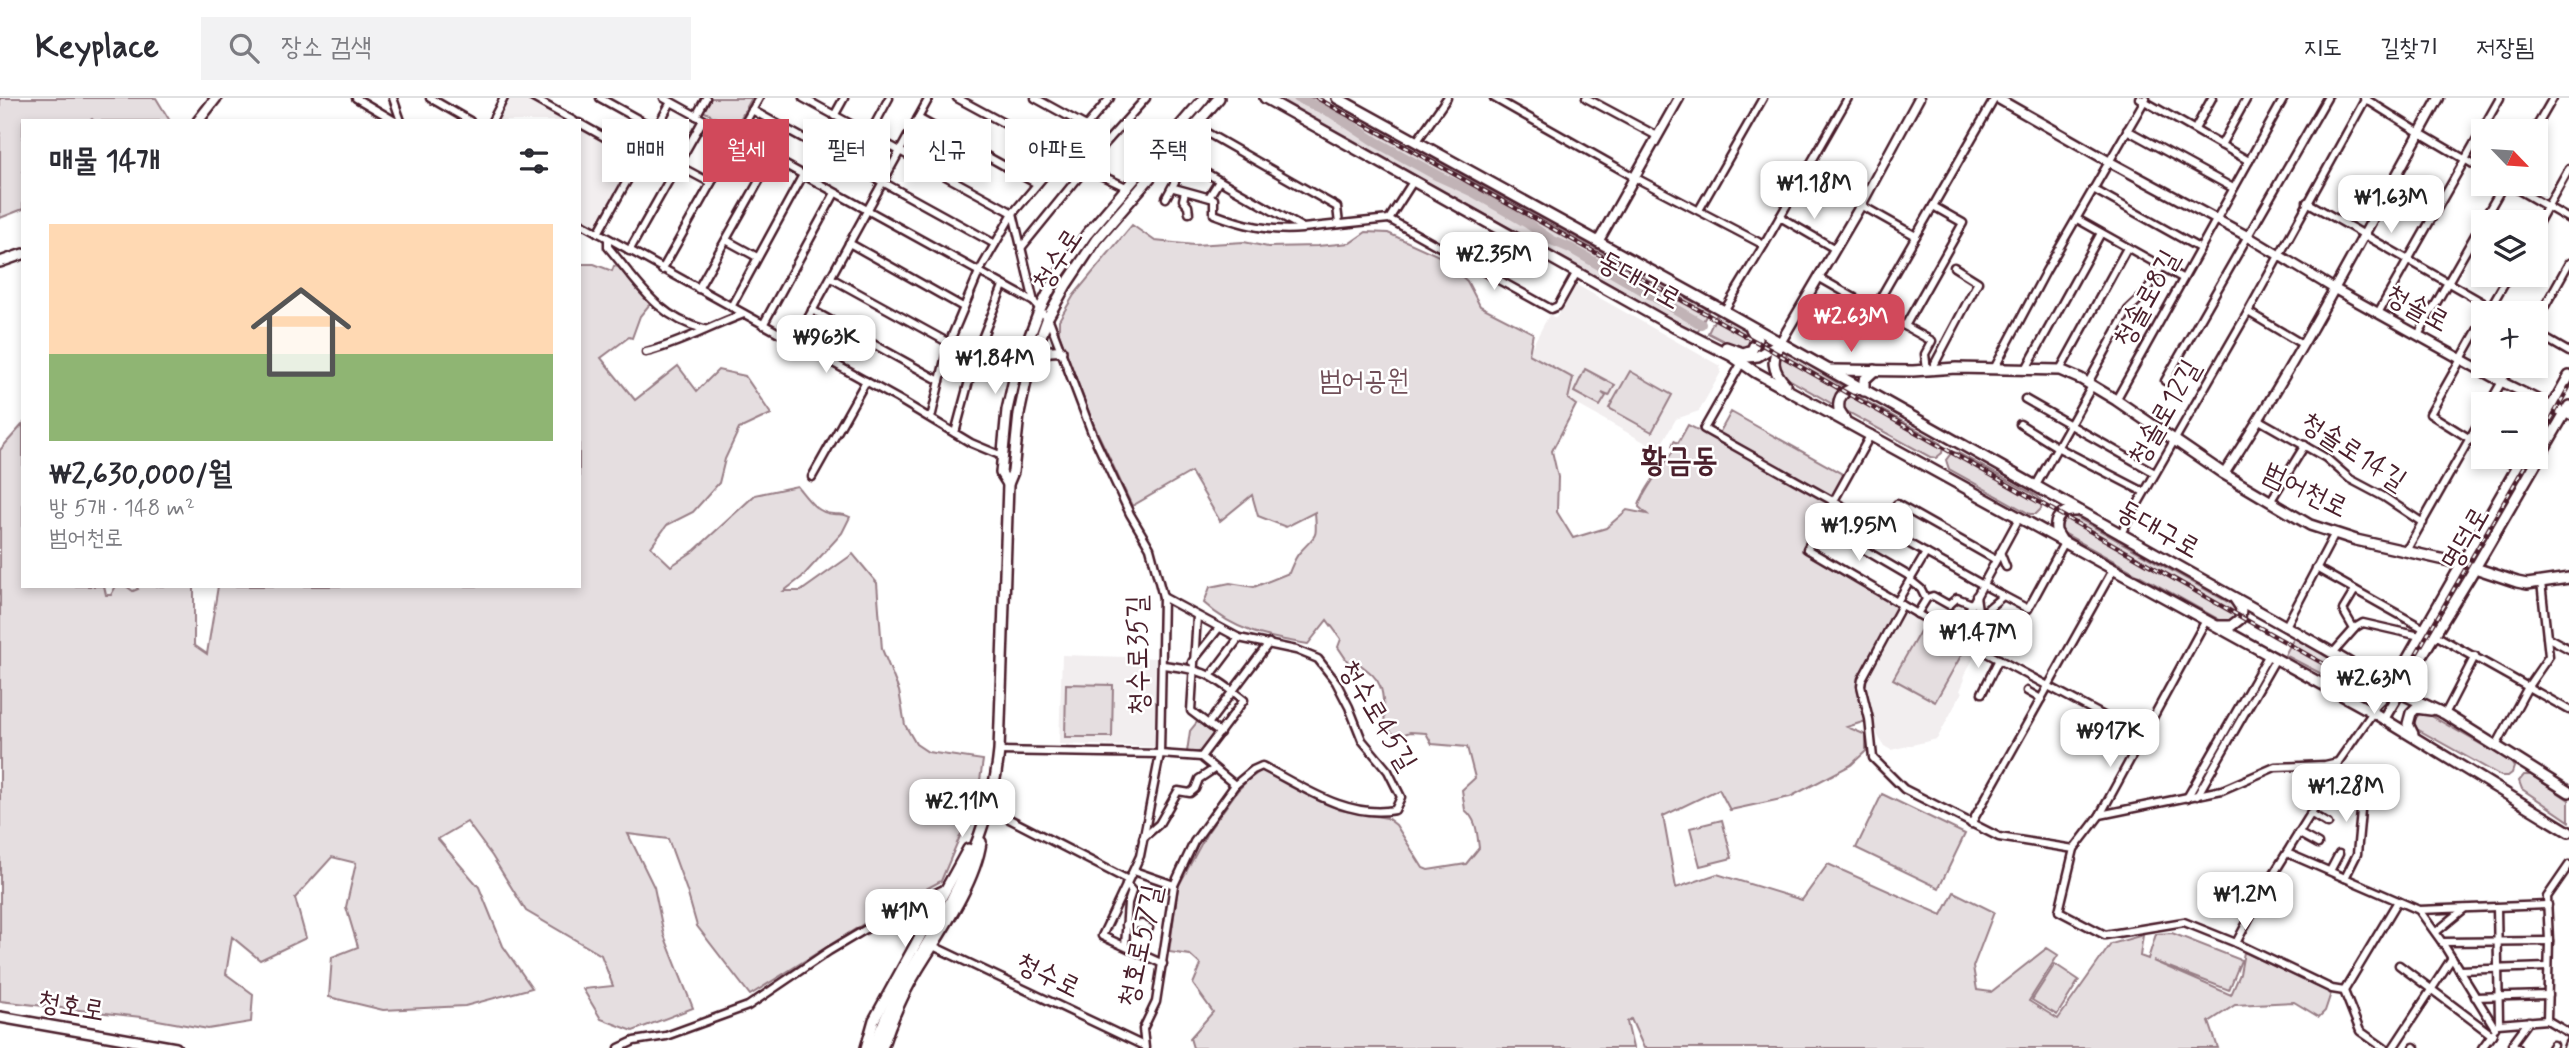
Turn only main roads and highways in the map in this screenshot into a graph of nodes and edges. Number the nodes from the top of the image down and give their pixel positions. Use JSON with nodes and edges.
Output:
{"nodes":[{"id":1,"x":216,"y":98,"type":"edge"},
{"id":2,"x":1204,"y":98,"type":"edge"},
{"id":3,"x":1337,"y":98,"type":"edge"},
{"id":4,"x":1218,"y":100,"type":"edge"},
{"id":5,"x":1270,"y":100,"type":"edge"},
{"id":6,"x":200,"y":119,"type":"edge"},
{"id":7,"x":21,"y":255,"type":"edge"},
{"id":8,"x":0,"y":262,"type":"edge"},
{"id":9,"x":1742,"y":321,"type":"junction"},
{"id":10,"x":1704,"y":342,"type":"junction"},
{"id":11,"x":1780,"y":342,"type":"junction"},
{"id":12,"x":1061,"y":351,"type":"road end"},
{"id":13,"x":1737,"y":360,"type":"junction"},
{"id":14,"x":1827,"y":370,"type":"junction"},
{"id":15,"x":1875,"y":370,"type":"junction"},
{"id":16,"x":1028,"y":372,"type":"junction"},
{"id":17,"x":2569,"y":376,"type":"edge"},
{"id":18,"x":1791,"y":390,"type":"junction"},
{"id":19,"x":1862,"y":390,"type":"junction"},
{"id":20,"x":2568,"y":411,"type":"edge"},
{"id":21,"x":2548,"y":412,"type":"edge"},
{"id":22,"x":1851,"y":423,"type":"junction"},
{"id":23,"x":2516,"y":469,"type":"edge"},
{"id":24,"x":1008,"y":484,"type":"junction"},
{"id":25,"x":2080,"y":512,"type":"junction"},
{"id":26,"x":2064,"y":543,"type":"junction"},
{"id":27,"x":2463,"y":564,"type":"junction"},
{"id":28,"x":2475,"y":568,"type":"junction"},
{"id":29,"x":2569,"y":579,"type":"edge"},
{"id":30,"x":2232,"y":596,"type":"junction"},
{"id":31,"x":2206,"y":622,"type":"junction"},
{"id":32,"x":2345,"y":660,"type":"junction"},
{"id":33,"x":2333,"y":691,"type":"junction"},
{"id":34,"x":2343,"y":696,"type":"junction"},
{"id":35,"x":2393,"y":696,"type":"junction"},
{"id":36,"x":2379,"y":701,"type":"junction"},
{"id":37,"x":2371,"y":711,"type":"junction"},
{"id":38,"x":2442,"y":713,"type":"junction"},
{"id":39,"x":2384,"y":718,"type":"junction"},
{"id":40,"x":2403,"y":730,"type":"junction"},
{"id":41,"x":2416,"y":738,"type":"junction"},
{"id":42,"x":2569,"y":792,"type":"edge"},
{"id":43,"x":983,"y":827,"type":"junction"},
{"id":44,"x":2569,"y":832,"type":"edge"},
{"id":45,"x":0,"y":1017,"type":"edge"},
{"id":46,"x":176,"y":1048,"type":"edge"},
{"id":47,"x":866,"y":1048,"type":"edge"},
{"id":48,"x":873,"y":1048,"type":"edge"},
{"id":49,"x":882,"y":1048,"type":"edge"}],
"edges":[{"from":1,"to":6,"type":"main road"},
{"from":2,"to":24,"type":"main road","name":"청수로"},
{"from":3,"to":9,"type":"main road","name":"동대구로"},
{"from":4,"to":16,"type":"main road","name":"청수로"},
{"from":5,"to":10,"type":"main road","name":"동대구로"},
{"from":7,"to":8,"type":"main road"},
{"from":9,"to":10,"type":"main road"},
{"from":9,"to":11,"type":"main road","name":"동대구로"},
{"from":10,"to":13,"type":"main road","name":"동대구로"},
{"from":11,"to":13,"type":"main road"},
{"from":11,"to":14,"type":"main road","name":"동대구로"},
{"from":11,"to":18,"type":"main road"},
{"from":12,"to":16,"type":"main road"},
{"from":13,"to":18,"type":"main road","name":"동대구로"},
{"from":14,"to":15,"type":"main road","name":"범어천로"},
{"from":14,"to":19,"type":"main road","name":"동대구로"},
{"from":15,"to":19,"type":"main road"},
{"from":15,"to":27,"type":"main road","name":"범어천로"},
{"from":16,"to":24,"type":"main road","name":"청수로"},
{"from":17,"to":21,"type":"main road"},
{"from":18,"to":22,"type":"main road","name":"동대구로"},
{"from":19,"to":22,"type":"main road"},
{"from":19,"to":25,"type":"main road","name":"동대구로"},
{"from":20,"to":28,"type":"main road","name":"명덕로"},
{"from":22,"to":26,"type":"main road","name":"동대구로"},
{"from":23,"to":27,"type":"main road","name":"명덕로"},
{"from":24,"to":43,"type":"main road","name":"청수로"},
{"from":25,"to":26,"type":"main road"},
{"from":25,"to":30,"type":"main road","name":"동대구로"},
{"from":26,"to":31,"type":"main road","name":"동대구로"},
{"from":27,"to":28,"type":"main road","name":"범어천로"},
{"from":27,"to":35,"type":"main road","name":"명덕로"},
{"from":28,"to":29,"type":"main road","name":"범어천로"},
{"from":28,"to":35,"type":"main road","name":"명덕로"},
{"from":30,"to":31,"type":"main road"},
{"from":30,"to":32,"type":"main road","name":"동대구로"},
{"from":31,"to":33,"type":"main road","name":"동대구로"},
{"from":32,"to":33,"type":"main road"},
{"from":32,"to":35,"type":"main road","name":"동대구로"},
{"from":33,"to":34,"type":"main road","name":"동대구로"},
{"from":34,"to":36,"type":"main road"},
{"from":34,"to":37,"type":"main road","name":"동대구로"},
{"from":35,"to":36,"type":"main road"},
{"from":35,"to":38,"type":"main road","name":"동대구로"},
{"from":35,"to":39,"type":"main road"},
{"from":35,"to":40,"type":"main road"},
{"from":36,"to":37,"type":"main road"},
{"from":37,"to":39,"type":"main road","name":"동대구로"},
{"from":38,"to":41,"type":"main road"},
{"from":38,"to":42,"type":"main road","name":"동대구로"},
{"from":39,"to":40,"type":"main road","name":"동대구로"},
{"from":40,"to":41,"type":"main road","name":"동대구로"},
{"from":41,"to":44,"type":"main road","name":"동대구로"},
{"from":43,"to":47,"type":"main road","name":"청수로"},
{"from":43,"to":48,"type":"main road","name":"청수로"},
{"from":43,"to":49,"type":"main road","name":"청수로"},
{"from":45,"to":46,"type":"main road","name":"청호로"}]}
